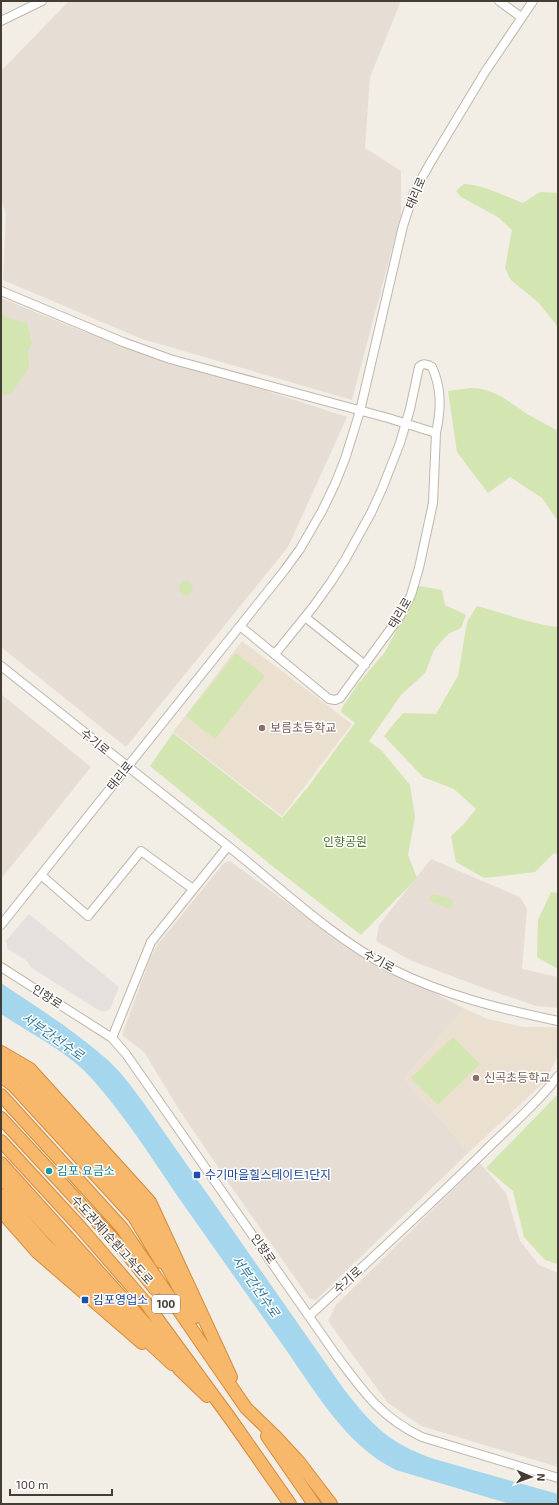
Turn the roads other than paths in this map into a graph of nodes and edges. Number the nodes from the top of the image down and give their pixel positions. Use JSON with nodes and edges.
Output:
{"nodes":[{"id":1,"x":42,"y":1,"type":"edge"},
{"id":2,"x":499,"y":1,"type":"edge"},
{"id":3,"x":533,"y":1,"type":"edge"},
{"id":4,"x":521,"y":17,"type":"junction"},
{"id":5,"x":1,"y":21,"type":"edge"},
{"id":6,"x":1,"y":291,"type":"edge"},
{"id":7,"x":360,"y":411,"type":"junction"},
{"id":8,"x":406,"y":423,"type":"junction"},
{"id":9,"x":436,"y":433,"type":"junction"},
{"id":10,"x":305,"y":617,"type":"junction"},
{"id":11,"x":240,"y":626,"type":"junction"},
{"id":12,"x":275,"y":654,"type":"junction"},
{"id":13,"x":365,"y":665,"type":"junction"},
{"id":14,"x":1,"y":666,"type":"edge"},
{"id":15,"x":127,"y":767,"type":"junction"},
{"id":16,"x":228,"y":846,"type":"junction"},
{"id":17,"x":41,"y":875,"type":"junction"},
{"id":18,"x":193,"y":889,"type":"junction"},
{"id":19,"x":1,"y":925,"type":"edge"},
{"id":20,"x":1,"y":966,"type":"edge"},
{"id":21,"x":558,"y":1021,"type":"edge"},
{"id":22,"x":112,"y":1038,"type":"junction"},
{"id":23,"x":1,"y":1052,"type":"edge"},
{"id":24,"x":1,"y":1058,"type":"edge"},
{"id":25,"x":1,"y":1064,"type":"edge"},
{"id":26,"x":1,"y":1069,"type":"edge"},
{"id":27,"x":1,"y":1076,"type":"edge"},
{"id":28,"x":558,"y":1076,"type":"edge"},
{"id":29,"x":1,"y":1082,"type":"edge"},
{"id":30,"x":1,"y":1088,"type":"edge"},
{"id":31,"x":1,"y":1095,"type":"edge"},
{"id":32,"x":1,"y":1118,"type":"edge"},
{"id":33,"x":1,"y":1141,"type":"edge"},
{"id":34,"x":1,"y":1163,"type":"edge"},
{"id":35,"x":1,"y":1170,"type":"edge"},
{"id":36,"x":1,"y":1178,"type":"edge"},
{"id":37,"x":1,"y":1186,"type":"edge"},
{"id":38,"x":1,"y":1195,"type":"edge"},
{"id":39,"x":1,"y":1203,"type":"edge"},
{"id":40,"x":1,"y":1211,"type":"edge"},
{"id":41,"x":1,"y":1220,"type":"edge"},
{"id":42,"x":309,"y":1316,"type":"junction"},
{"id":43,"x":246,"y":1408,"type":"junction"},
{"id":44,"x":232,"y":1421,"type":"junction"},
{"id":45,"x":558,"y":1478,"type":"edge"},
{"id":46,"x":290,"y":1504,"type":"edge"},
{"id":47,"x":314,"y":1504,"type":"edge"},
{"id":48,"x":331,"y":1504,"type":"edge"}],
"edges":[{"from":1,"to":5,"type":"street"},
{"from":2,"to":4,"type":"street"},
{"from":3,"to":4,"type":"street","name":"태리로"},
{"from":4,"to":7,"type":"street","name":"태리로"},
{"from":6,"to":7,"type":"street"},
{"from":7,"to":8,"type":"street"},
{"from":7,"to":11,"type":"street","name":"태리로"},
{"from":8,"to":9,"type":"street"},
{"from":8,"to":9,"type":"street","name":"태리로"},
{"from":8,"to":10,"type":"street","name":"태리로"},
{"from":9,"to":13,"type":"street","name":"태리로"},
{"from":10,"to":12,"type":"street","name":"태리로"},
{"from":10,"to":13,"type":"street"},
{"from":11,"to":12,"type":"street","name":"태리로"},
{"from":11,"to":15,"type":"street","name":"태리로"},
{"from":12,"to":13,"type":"street","name":"태리로"},
{"from":14,"to":15,"type":"street","name":"수기로"},
{"from":15,"to":16,"type":"street","name":"수기로"},
{"from":15,"to":17,"type":"street","name":"태리로"},
{"from":16,"to":18,"type":"street"},
{"from":16,"to":21,"type":"street","name":"수기로"},
{"from":17,"to":18,"type":"street"},
{"from":17,"to":19,"type":"street","name":"태리로"},
{"from":18,"to":22,"type":"street"},
{"from":20,"to":22,"type":"street","name":"인향로"},
{"from":22,"to":42,"type":"street","name":"인향로"},
{"from":23,"to":43,"type":"highway"},
{"from":24,"to":43,"type":"highway"},
{"from":25,"to":43,"type":"highway"},
{"from":26,"to":43,"type":"highway"},
{"from":27,"to":43,"type":"highway"},
{"from":28,"to":42,"type":"street","name":"수기로"},
{"from":29,"to":43,"type":"highway"},
{"from":30,"to":43,"type":"highway"},
{"from":31,"to":43,"type":"highway"},
{"from":32,"to":43,"type":"highway","name":"수도권제1순환고속도로","number":"100"},
{"from":33,"to":44,"type":"highway","name":"수도권제1순환고속도로","number":"100"},
{"from":34,"to":44,"type":"highway"},
{"from":35,"to":44,"type":"highway"},
{"from":36,"to":44,"type":"highway"},
{"from":37,"to":44,"type":"highway"},
{"from":38,"to":44,"type":"highway"},
{"from":39,"to":44,"type":"highway"},
{"from":40,"to":44,"type":"highway"},
{"from":41,"to":44,"type":"highway"},
{"from":42,"to":45,"type":"street","name":"인향로"},
{"from":43,"to":47,"type":"highway","name":"수도권제1순환고속도로","number":"100"},
{"from":43,"to":48,"type":"highway"},
{"from":44,"to":46,"type":"highway","name":"수도권제1순환고속도로","number":"100"}]}
